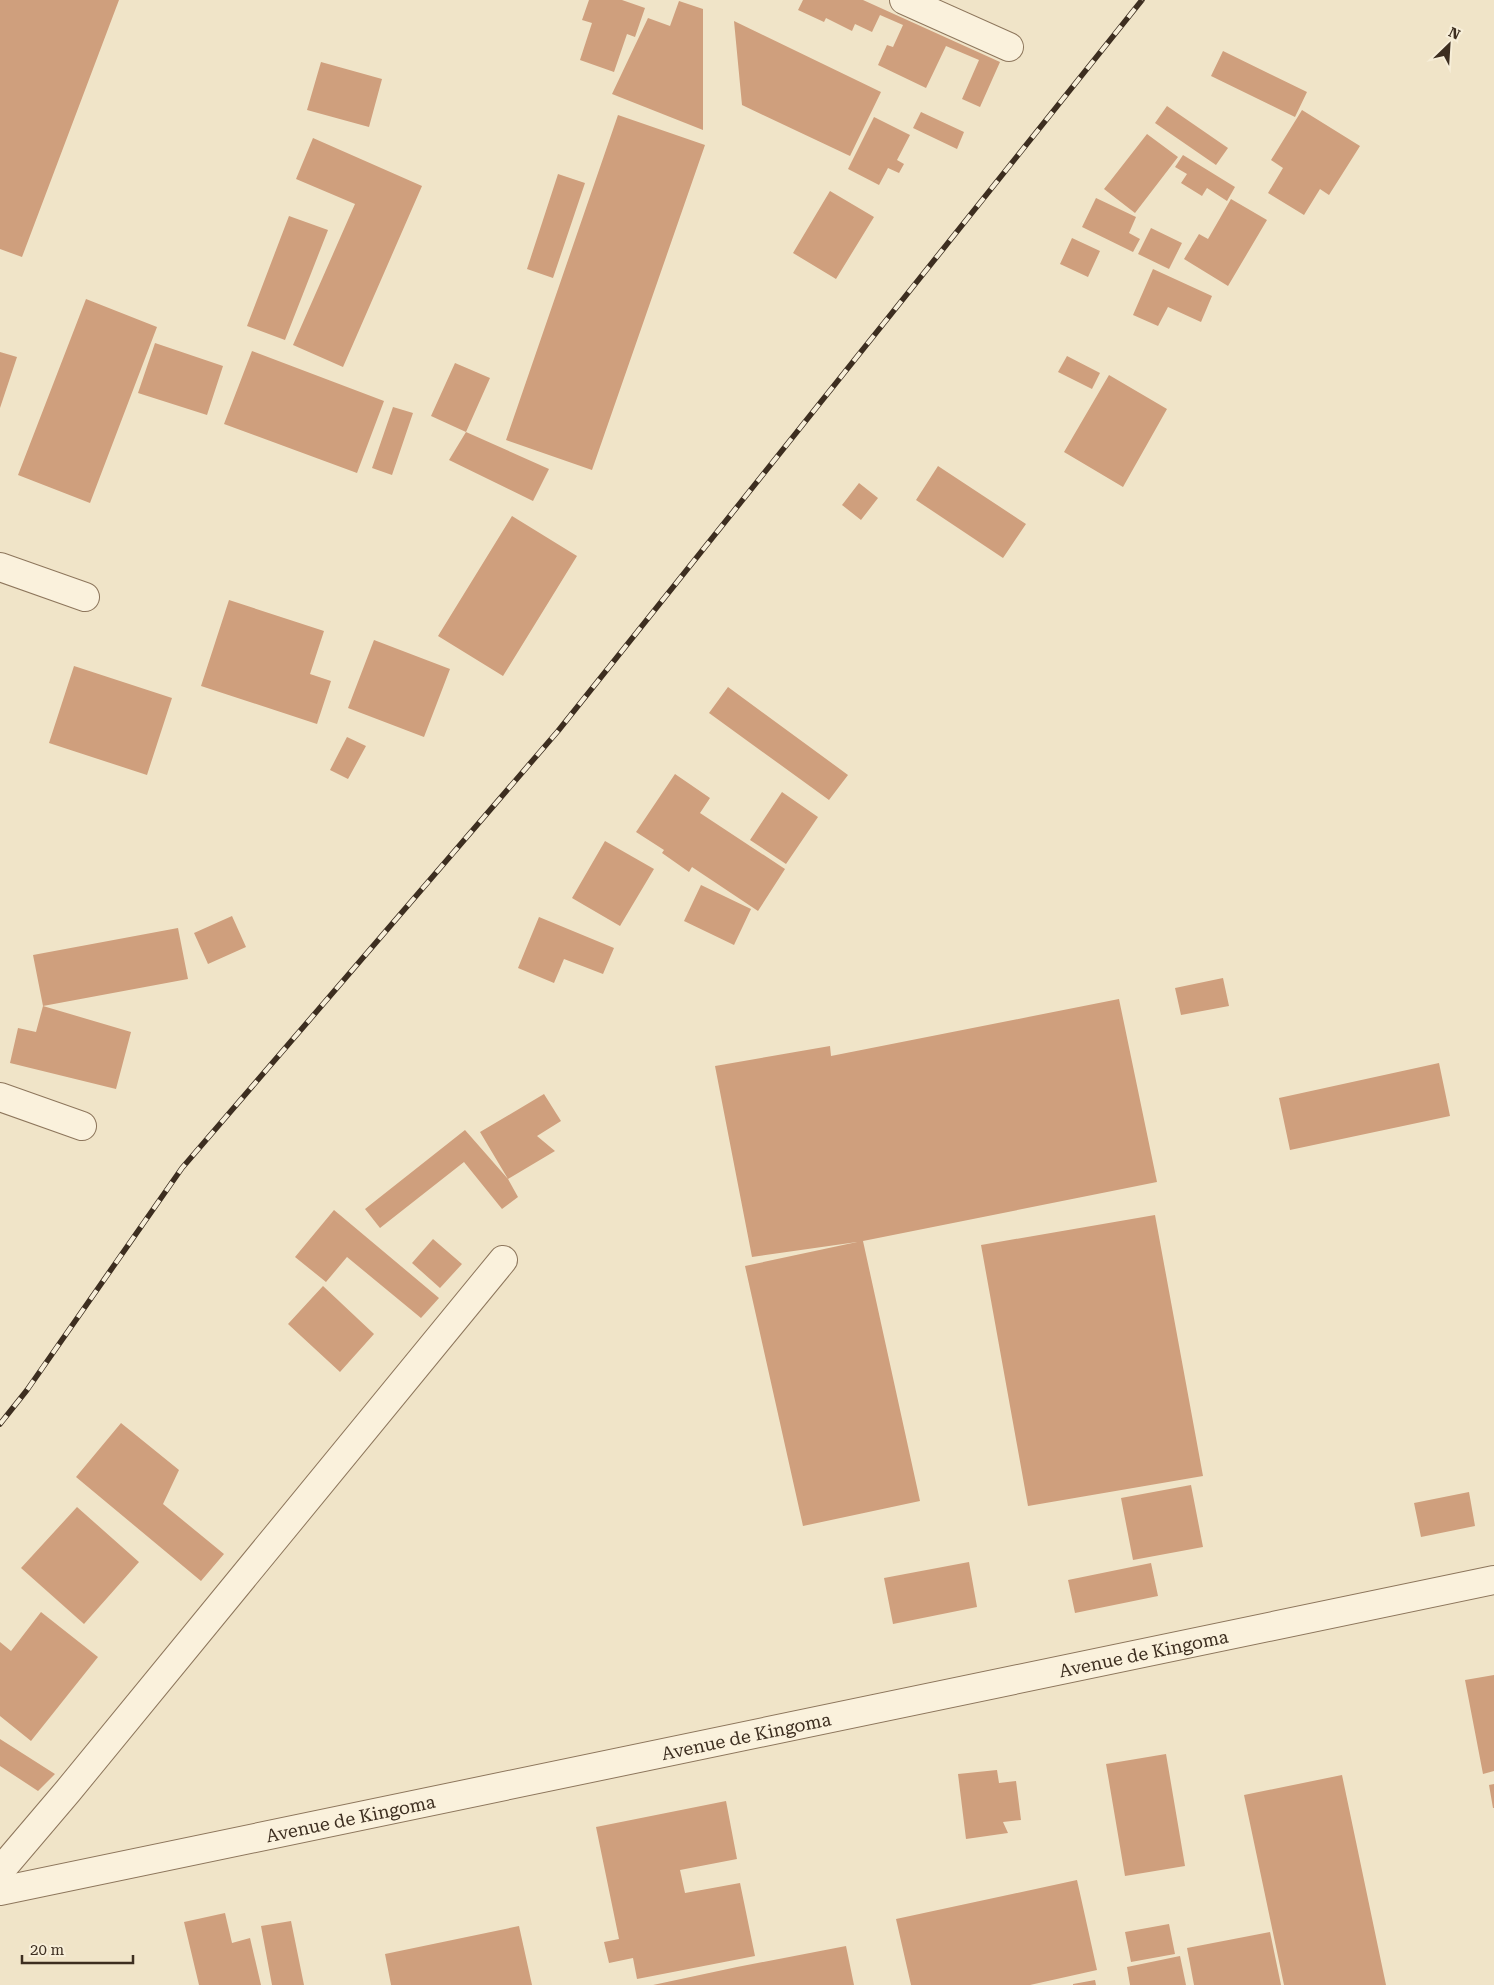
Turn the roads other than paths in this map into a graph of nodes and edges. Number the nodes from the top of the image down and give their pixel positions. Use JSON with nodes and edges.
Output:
{"nodes":[{"id":1,"x":904,"y":0,"type":"edge"},
{"id":2,"x":1010,"y":47,"type":"dead end"},
{"id":3,"x":0,"y":567,"type":"edge"},
{"id":4,"x":85,"y":597,"type":"dead end"},
{"id":5,"x":0,"y":1097,"type":"edge"},
{"id":6,"x":82,"y":1126,"type":"dead end"},
{"id":7,"x":504,"y":1260,"type":"dead end"},
{"id":8,"x":1494,"y":1580,"type":"edge"},
{"id":9,"x":0,"y":1871,"type":"edge"},
{"id":10,"x":0,"y":1891,"type":"edge"}],
"edges":[{"from":1,"to":2,"type":"street"},
{"from":3,"to":4,"type":"street"},
{"from":5,"to":6,"type":"street"},
{"from":7,"to":9,"type":"street"},
{"from":8,"to":10,"type":"street","name":"Avenue de Kingoma"}]}
